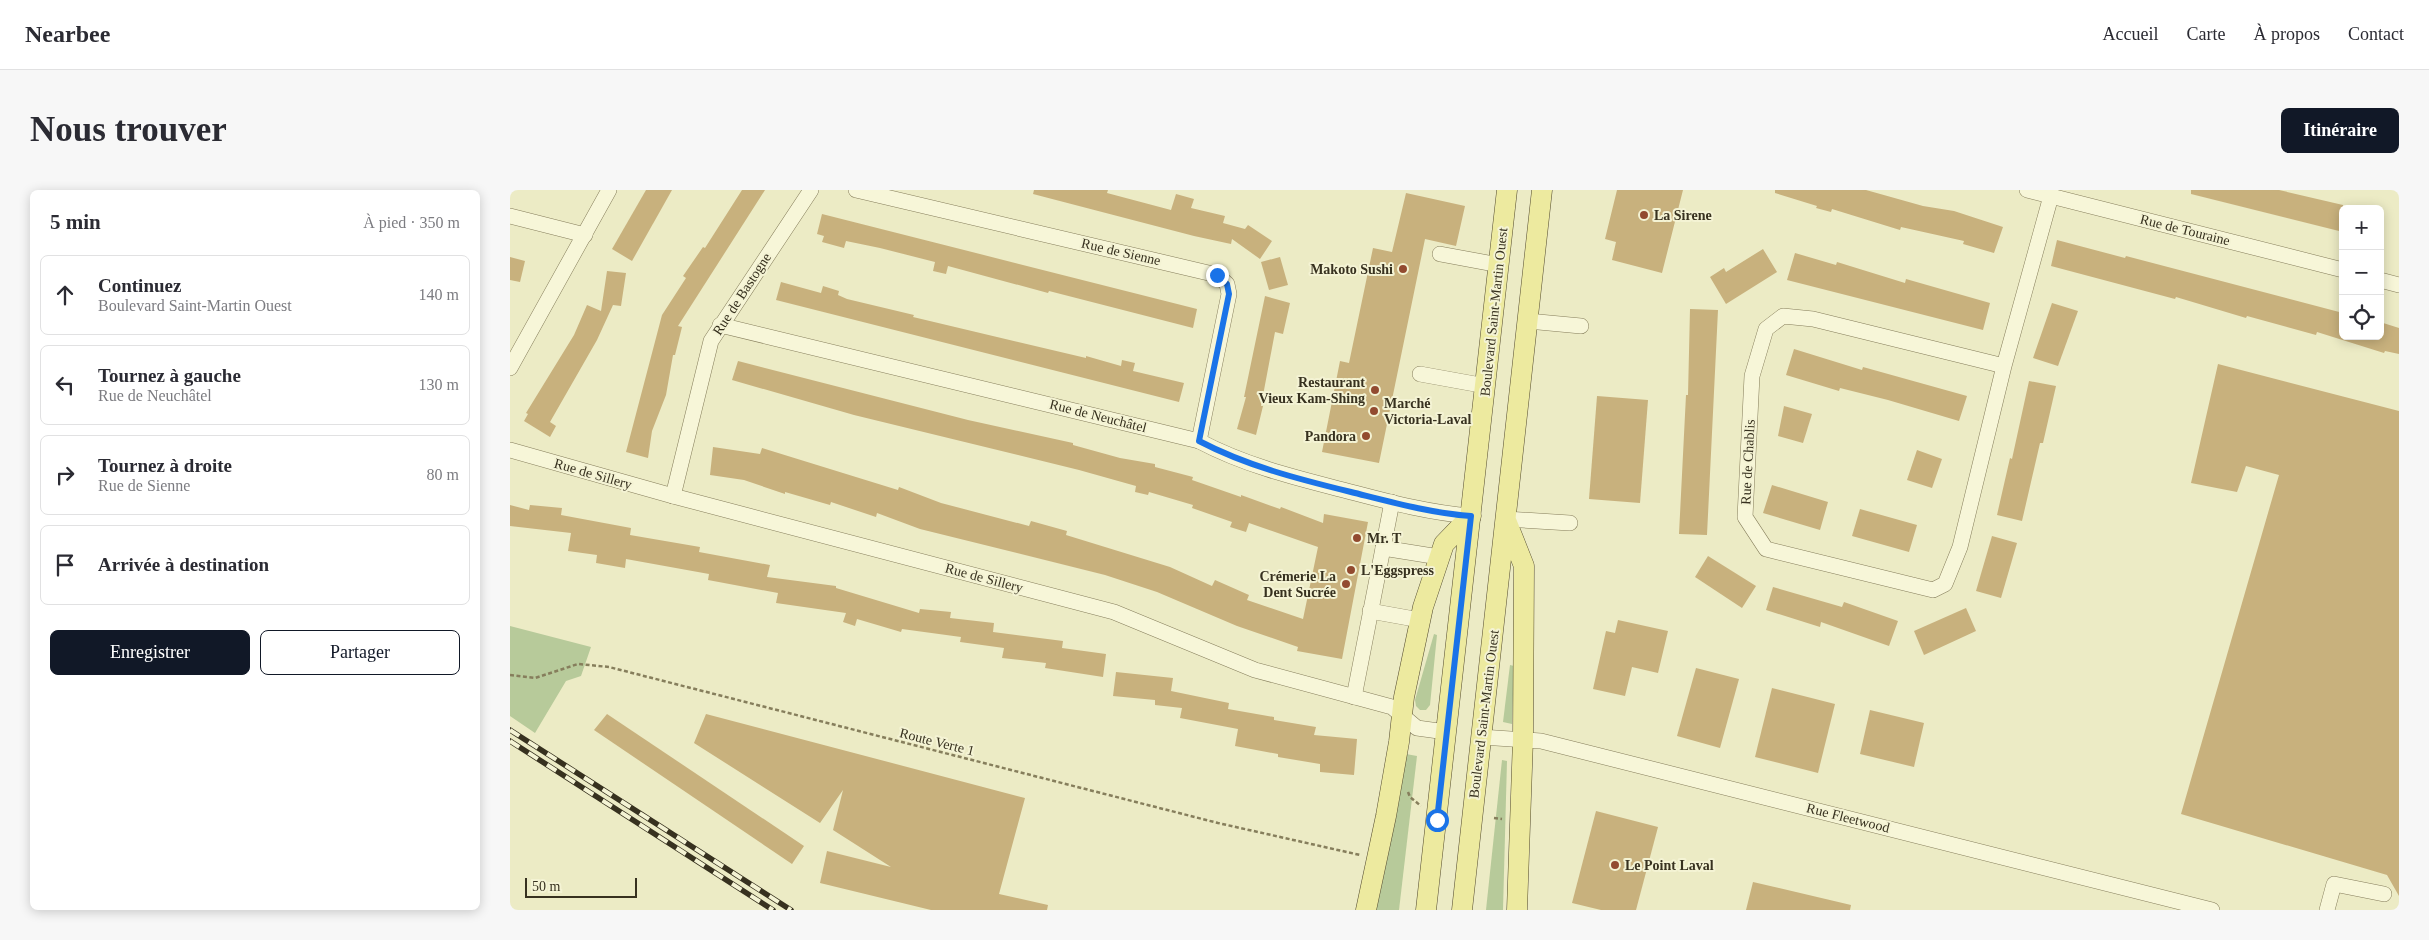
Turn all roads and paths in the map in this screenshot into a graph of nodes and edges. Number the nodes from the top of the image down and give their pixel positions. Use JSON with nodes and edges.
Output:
{"nodes":[{"id":1,"x":609,"y":190,"type":"edge"},
{"id":2,"x":811,"y":190,"type":"edge"},
{"id":3,"x":856,"y":190,"type":"edge"},
{"id":4,"x":1507,"y":190,"type":"edge"},
{"id":5,"x":1542,"y":190,"type":"edge"},
{"id":6,"x":2027,"y":190,"type":"edge"},
{"id":7,"x":2051,"y":196,"type":"junction"},
{"id":8,"x":510,"y":216,"type":"edge"},
{"id":9,"x":584,"y":235,"type":"junction"},
{"id":10,"x":1440,"y":254,"type":"dead end"},
{"id":11,"x":1500,"y":265,"type":"junction"},
{"id":12,"x":2339,"y":269,"type":"edge"},
{"id":13,"x":2384,"y":281,"type":"edge"},
{"id":14,"x":2399,"y":285,"type":"edge"},
{"id":15,"x":1528,"y":321,"type":"junction"},
{"id":16,"x":720,"y":325,"type":"junction"},
{"id":17,"x":1581,"y":326,"type":"dead end"},
{"id":18,"x":2004,"y":366,"type":"junction"},
{"id":19,"x":510,"y":368,"type":"edge"},
{"id":20,"x":1420,"y":374,"type":"dead end"},
{"id":21,"x":1486,"y":386,"type":"junction"},
{"id":22,"x":1199,"y":441,"type":"junction"},
{"id":23,"x":510,"y":450,"type":"edge"},
{"id":24,"x":673,"y":496,"type":"junction"},
{"id":25,"x":1392,"y":502,"type":"junction"},
{"id":26,"x":1471,"y":516,"type":"junction"},
{"id":27,"x":1506,"y":519,"type":"junction"},
{"id":28,"x":1570,"y":524,"type":"dead end"},
{"id":29,"x":1383,"y":548,"type":"junction"},
{"id":30,"x":1439,"y":557,"type":"junction"},
{"id":31,"x":1370,"y":611,"type":"junction"},
{"id":32,"x":1420,"y":620,"type":"junction"},
{"id":33,"x":510,"y":675,"type":"edge"},
{"id":34,"x":1354,"y":697,"type":"junction"},
{"id":35,"x":1402,"y":715,"type":"junction"},
{"id":36,"x":1446,"y":732,"type":"junction"},
{"id":37,"x":1481,"y":737,"type":"junction"},
{"id":38,"x":1523,"y":739,"type":"junction"},
{"id":39,"x":1360,"y":855,"type":"dead end"},
{"id":40,"x":2384,"y":894,"type":"dead end"},
{"id":41,"x":1366,"y":910,"type":"edge"},
{"id":42,"x":1426,"y":910,"type":"edge"},
{"id":43,"x":1462,"y":910,"type":"edge"},
{"id":44,"x":1517,"y":910,"type":"edge"},
{"id":45,"x":2212,"y":910,"type":"edge"},
{"id":46,"x":2327,"y":910,"type":"edge"}],
"edges":[{"from":1,"to":9,"type":"street"},
{"from":2,"to":16,"type":"street","name":"Rue de Bastogne"},
{"from":3,"to":22,"type":"street","name":"Rue de Sienne"},
{"from":4,"to":11,"type":"main road","name":"Boulevard Saint-Martin Ouest"},
{"from":5,"to":15,"type":"main road","name":"Boulevard Saint-Martin Ouest"},
{"from":6,"to":7,"type":"street","name":"Rue de Touraine"},
{"from":7,"to":12,"type":"street","name":"Rue de Touraine"},
{"from":7,"to":18,"type":"street","name":"Rue de Chablis"},
{"from":8,"to":9,"type":"street"},
{"from":9,"to":19,"type":"street"},
{"from":10,"to":11,"type":"street"},
{"from":11,"to":21,"type":"main road","name":"Boulevard Saint-Martin Ouest"},
{"from":13,"to":14,"type":"street"},
{"from":15,"to":17,"type":"street"},
{"from":15,"to":27,"type":"main road","name":"Boulevard Saint-Martin Ouest"},
{"from":16,"to":22,"type":"street","name":"Rue de Neuchâtel"},
{"from":16,"to":24,"type":"street","name":"Rue de Bastogne"},
{"from":18,"to":18,"type":"street","name":"Rue de Chablis"},
{"from":20,"to":21,"type":"street"},
{"from":21,"to":26,"type":"main road","name":"Boulevard Saint-Martin Ouest"},
{"from":22,"to":25,"type":"street","name":"Rue de Neuchâtel"},
{"from":23,"to":24,"type":"street","name":"Rue de Sillery"},
{"from":24,"to":34,"type":"street","name":"Rue de Sillery"},
{"from":25,"to":26,"type":"street","name":"Rue de Neuchâtel"},
{"from":25,"to":29,"type":"street"},
{"from":26,"to":30,"type":"main road"},
{"from":26,"to":36,"type":"main road","name":"Boulevard Saint-Martin Ouest"},
{"from":27,"to":28,"type":"street"},
{"from":27,"to":37,"type":"main road","name":"Boulevard Saint-Martin Ouest"},
{"from":27,"to":38,"type":"main road"},
{"from":29,"to":30,"type":"street"},
{"from":29,"to":31,"type":"street"},
{"from":30,"to":32,"type":"main road"},
{"from":31,"to":32,"type":"street"},
{"from":31,"to":34,"type":"street"},
{"from":32,"to":35,"type":"main road"},
{"from":33,"to":39,"type":"path","name":"Route Verte 1"},
{"from":34,"to":35,"type":"street","name":"Rue de Sillery"},
{"from":35,"to":36,"type":"street","name":"Rue de Sillery"},
{"from":35,"to":41,"type":"main road"},
{"from":36,"to":42,"type":"main road","name":"Boulevard Saint-Martin Ouest"},
{"from":37,"to":38,"type":"street","name":"Rue Fleetwood"},
{"from":37,"to":43,"type":"main road","name":"Boulevard Saint-Martin Ouest"},
{"from":38,"to":44,"type":"main road"},
{"from":38,"to":45,"type":"street","name":"Rue Fleetwood"},
{"from":40,"to":46,"type":"street"}]}
